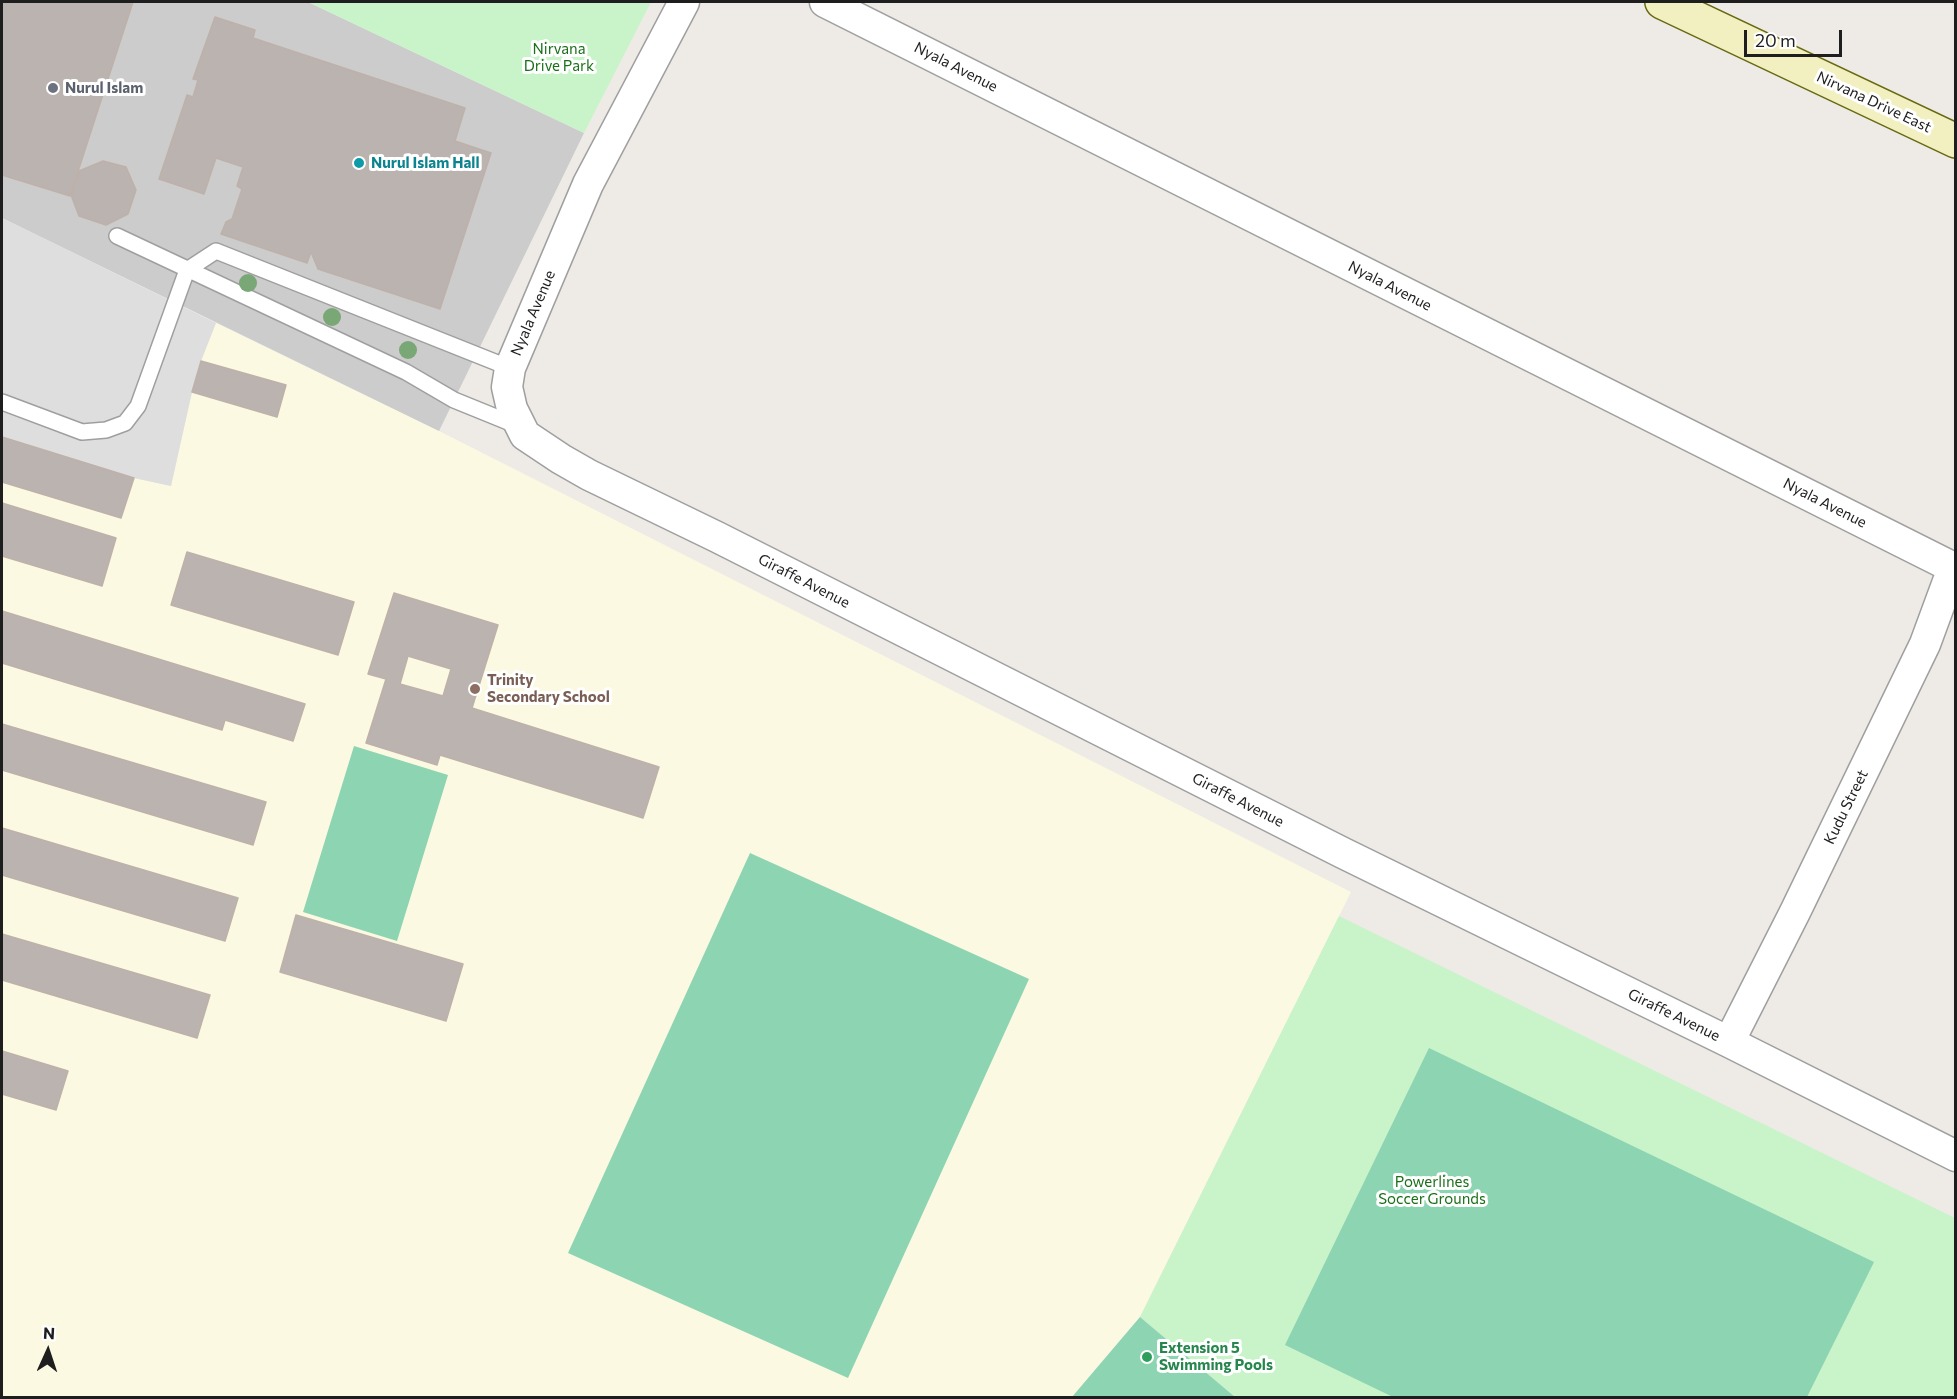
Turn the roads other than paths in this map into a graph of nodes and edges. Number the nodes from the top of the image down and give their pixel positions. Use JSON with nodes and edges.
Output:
{"nodes":[{"id":1,"x":684,"y":2,"type":"edge"},
{"id":2,"x":825,"y":2,"type":"edge"},
{"id":3,"x":1662,"y":2,"type":"edge"},
{"id":4,"x":1956,"y":141,"type":"edge"},
{"id":5,"x":117,"y":236,"type":"dead end"},
{"id":6,"x":187,"y":270,"type":"junction"},
{"id":7,"x":510,"y":368,"type":"junction"},
{"id":8,"x":2,"y":402,"type":"edge"},
{"id":9,"x":523,"y":431,"type":"junction"},
{"id":10,"x":1954,"y":569,"type":"edge"},
{"id":11,"x":1729,"y":1042,"type":"junction"},
{"id":12,"x":1956,"y":1156,"type":"edge"}],
"edges":[{"from":1,"to":7,"type":"street","name":"Nyala Avenue"},
{"from":2,"to":10,"type":"street","name":"Nyala Avenue"},
{"from":3,"to":4,"type":"main road","name":"Nirvana Drive East"},
{"from":5,"to":6,"type":"lane"},
{"from":6,"to":7,"type":"lane"},
{"from":6,"to":8,"type":"lane"},
{"from":6,"to":9,"type":"lane"},
{"from":7,"to":9,"type":"street","name":"Nyala Avenue"},
{"from":9,"to":11,"type":"street","name":"Giraffe Avenue"},
{"from":10,"to":11,"type":"street","name":"Kudu Street"},
{"from":11,"to":12,"type":"street","name":"Giraffe Avenue"}]}
